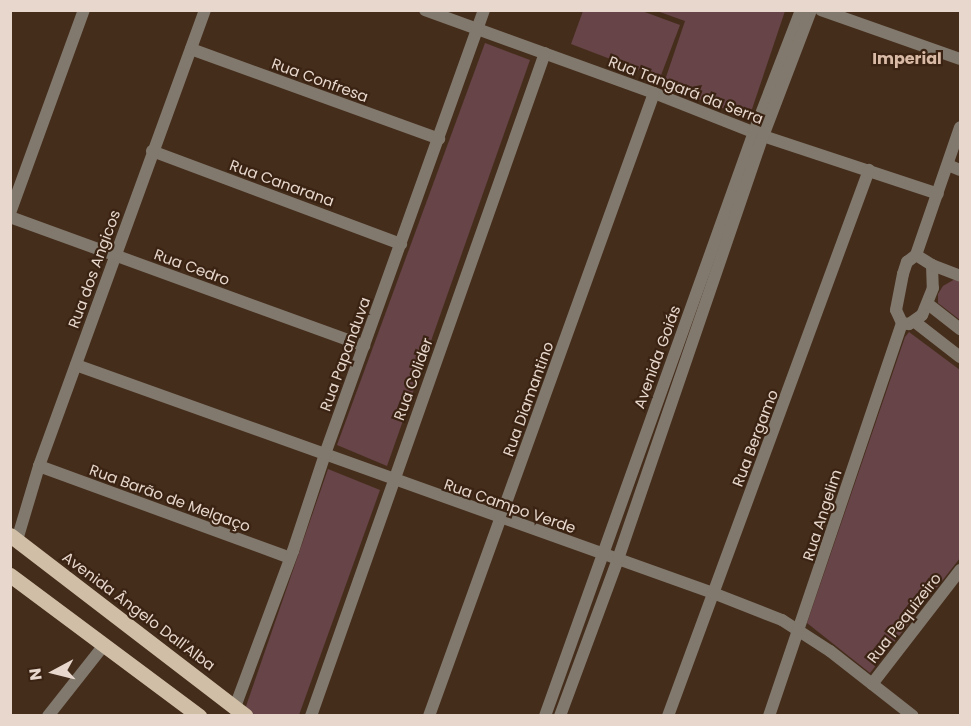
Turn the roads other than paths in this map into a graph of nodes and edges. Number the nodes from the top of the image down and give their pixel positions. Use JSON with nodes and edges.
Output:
{"nodes":[{"id":1,"x":84,"y":10,"type":"edge"},
{"id":2,"x":205,"y":10,"type":"edge"},
{"id":3,"x":425,"y":10,"type":"edge"},
{"id":4,"x":484,"y":10,"type":"edge"},
{"id":5,"x":801,"y":10,"type":"edge"},
{"id":6,"x":811,"y":10,"type":"edge"},
{"id":7,"x":821,"y":10,"type":"edge"},
{"id":8,"x":477,"y":29,"type":"junction"},
{"id":9,"x":191,"y":49,"type":"junction"},
{"id":10,"x":545,"y":52,"type":"junction"},
{"id":11,"x":960,"y":59,"type":"edge"},
{"id":12,"x":654,"y":93,"type":"junction"},
{"id":13,"x":960,"y":127,"type":"edge"},
{"id":14,"x":759,"y":134,"type":"junction"},
{"id":15,"x":439,"y":139,"type":"junction"},
{"id":16,"x":152,"y":151,"type":"junction"},
{"id":17,"x":948,"y":165,"type":"junction"},
{"id":18,"x":868,"y":170,"type":"junction"},
{"id":19,"x":960,"y":170,"type":"edge"},
{"id":20,"x":938,"y":194,"type":"junction"},
{"id":21,"x":10,"y":215,"type":"edge"},
{"id":22,"x":401,"y":244,"type":"junction"},
{"id":23,"x":115,"y":255,"type":"junction"},
{"id":24,"x":916,"y":255,"type":"junction"},
{"id":25,"x":932,"y":265,"type":"junction"},
{"id":26,"x":960,"y":276,"type":"edge"},
{"id":27,"x":928,"y":304,"type":"junction"},
{"id":28,"x":908,"y":323,"type":"junction"},
{"id":29,"x":960,"y":329,"type":"edge"},
{"id":30,"x":364,"y":346,"type":"junction"},
{"id":31,"x":960,"y":357,"type":"edge"},
{"id":32,"x":76,"y":364,"type":"junction"},
{"id":33,"x":325,"y":454,"type":"junction"},
{"id":34,"x":39,"y":466,"type":"junction"},
{"id":35,"x":393,"y":480,"type":"junction"},
{"id":36,"x":501,"y":518,"type":"junction"},
{"id":37,"x":14,"y":538,"type":"edge"},
{"id":38,"x":603,"y":554,"type":"junction"},
{"id":39,"x":290,"y":558,"type":"junction"},
{"id":40,"x":618,"y":559,"type":"junction"},
{"id":41,"x":960,"y":570,"type":"edge"},
{"id":42,"x":10,"y":575,"type":"edge"},
{"id":43,"x":713,"y":593,"type":"junction"},
{"id":44,"x":800,"y":631,"type":"junction"},
{"id":45,"x":104,"y":645,"type":"junction"},
{"id":46,"x":872,"y":684,"type":"junction"},
{"id":47,"x":241,"y":711,"type":"edge"},
{"id":48,"x":48,"y":716,"type":"edge"},
{"id":49,"x":199,"y":716,"type":"edge"},
{"id":50,"x":310,"y":716,"type":"edge"},
{"id":51,"x":429,"y":716,"type":"edge"},
{"id":52,"x":545,"y":716,"type":"edge"},
{"id":53,"x":560,"y":716,"type":"edge"},
{"id":54,"x":668,"y":716,"type":"edge"},
{"id":55,"x":769,"y":716,"type":"edge"},
{"id":56,"x":913,"y":716,"type":"edge"}],
"edges":[{"from":1,"to":21,"type":"street"},
{"from":2,"to":9,"type":"street","name":"Rua dos Angicos"},
{"from":3,"to":8,"type":"street","name":"Rua Tangará da Serra"},
{"from":4,"to":8,"type":"street","name":"Rua Papanduva"},
{"from":5,"to":14,"type":"street","name":"Avenida Goiás"},
{"from":6,"to":14,"type":"street","name":"Avenida Goiás"},
{"from":7,"to":11,"type":"street"},
{"from":8,"to":10,"type":"street","name":"Rua Tangará da Serra"},
{"from":8,"to":15,"type":"street","name":"Rua Papanduva"},
{"from":9,"to":15,"type":"street","name":"Rua Confresa"},
{"from":9,"to":16,"type":"street","name":"Rua dos Angicos"},
{"from":10,"to":12,"type":"street","name":"Rua Tangará da Serra"},
{"from":10,"to":35,"type":"street","name":"Rua Colider"},
{"from":12,"to":14,"type":"street","name":"Rua Tangará da Serra"},
{"from":12,"to":36,"type":"street","name":"Rua Diamantino"},
{"from":13,"to":17,"type":"street"},
{"from":14,"to":18,"type":"street","name":"Rua Tangará da Serra"},
{"from":14,"to":38,"type":"street","name":"Avenida Goiás"},
{"from":14,"to":40,"type":"street","name":"Avenida Goiás"},
{"from":15,"to":22,"type":"street","name":"Rua Papanduva"},
{"from":16,"to":22,"type":"street","name":"Rua Canarana"},
{"from":16,"to":23,"type":"street","name":"Rua dos Angicos"},
{"from":17,"to":19,"type":"street"},
{"from":17,"to":20,"type":"street"},
{"from":18,"to":20,"type":"street","name":"Rua Tangará da Serra"},
{"from":18,"to":43,"type":"street","name":"Rua Bergamo"},
{"from":20,"to":24,"type":"street"},
{"from":21,"to":23,"type":"street","name":"Rua Cedro"},
{"from":22,"to":30,"type":"street","name":"Rua Papanduva"},
{"from":23,"to":30,"type":"street","name":"Rua Cedro"},
{"from":23,"to":32,"type":"street","name":"Rua dos Angicos"},
{"from":24,"to":25,"type":"street"},
{"from":24,"to":28,"type":"street"},
{"from":25,"to":26,"type":"street"},
{"from":25,"to":27,"type":"street"},
{"from":27,"to":28,"type":"street"},
{"from":27,"to":29,"type":"street"},
{"from":28,"to":31,"type":"street"},
{"from":28,"to":44,"type":"street","name":"Rua Angelim"},
{"from":30,"to":33,"type":"street","name":"Rua Papanduva"},
{"from":32,"to":33,"type":"street","name":"Rua Campo Verde"},
{"from":32,"to":34,"type":"street","name":"Rua dos Angicos"},
{"from":33,"to":35,"type":"street","name":"Rua Campo Verde"},
{"from":33,"to":39,"type":"street","name":"Rua Papanduva"},
{"from":34,"to":37,"type":"street","name":"Rua dos Angicos"},
{"from":34,"to":39,"type":"street","name":"Rua Barão de Melgaço"},
{"from":35,"to":36,"type":"street","name":"Rua Campo Verde"},
{"from":35,"to":50,"type":"street","name":"Rua Colider"},
{"from":36,"to":38,"type":"street","name":"Rua Campo Verde"},
{"from":36,"to":51,"type":"street","name":"Rua Diamantino"},
{"from":37,"to":47,"type":"main road","name":"Avenida Ângelo Dall'Alba"},
{"from":38,"to":40,"type":"street","name":"Rua Campo Verde"},
{"from":38,"to":52,"type":"street","name":"Avenida Goiás"},
{"from":39,"to":47,"type":"street","name":"Rua Papanduva"},
{"from":40,"to":43,"type":"street","name":"Rua Campo Verde"},
{"from":40,"to":53,"type":"street","name":"Avenida Goiás"},
{"from":41,"to":46,"type":"street","name":"Rua Pequizeiro"},
{"from":42,"to":45,"type":"main road"},
{"from":43,"to":44,"type":"street","name":"Rua Campo Verde"},
{"from":43,"to":54,"type":"street","name":"Rua Bergamo"},
{"from":44,"to":46,"type":"street","name":"Rua Campo Verde"},
{"from":44,"to":55,"type":"street","name":"Rua Angelim"},
{"from":45,"to":48,"type":"street"},
{"from":45,"to":49,"type":"main road"},
{"from":46,"to":56,"type":"street","name":"Rua Campo Verde"}]}
